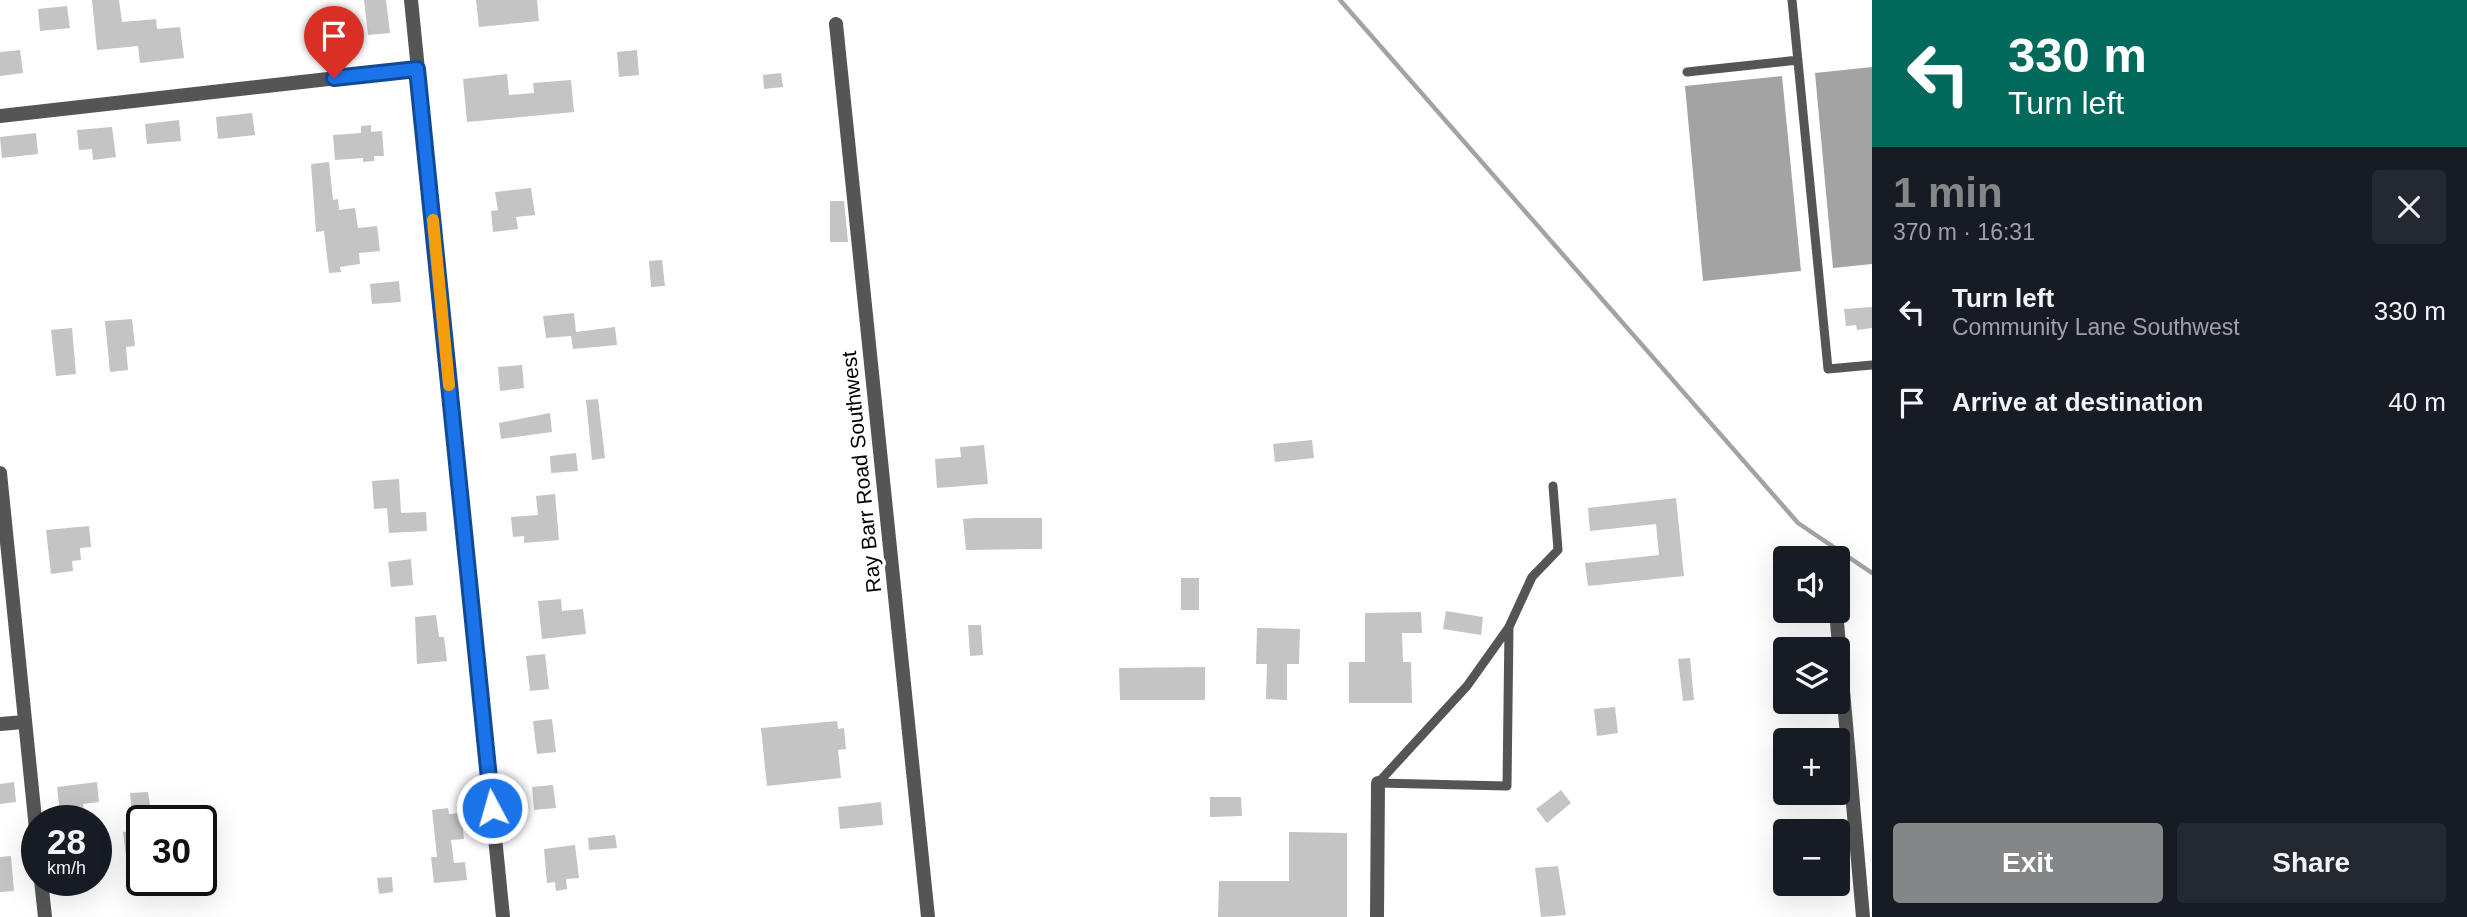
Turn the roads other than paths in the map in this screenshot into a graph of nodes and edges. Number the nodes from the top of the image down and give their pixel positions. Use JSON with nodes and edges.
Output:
{"nodes":[{"id":1,"x":411,"y":0,"type":"edge"},
{"id":2,"x":1792,"y":0,"type":"edge"},
{"id":3,"x":836,"y":24,"type":"dead end"},
{"id":4,"x":1798,"y":60,"type":"junction"},
{"id":5,"x":417,"y":69,"type":"junction"},
{"id":6,"x":1687,"y":72,"type":"dead end"},
{"id":7,"x":0,"y":116,"type":"edge"},
{"id":8,"x":1872,"y":365,"type":"edge"},
{"id":9,"x":0,"y":473,"type":"edge"},
{"id":10,"x":1553,"y":486,"type":"dead end"},
{"id":11,"x":2,"y":523,"type":"edge"},
{"id":12,"x":1837,"y":623,"type":"edge"},
{"id":13,"x":1509,"y":627,"type":"junction"},
{"id":14,"x":24,"y":722,"type":"junction"},
{"id":15,"x":0,"y":724,"type":"edge"},
{"id":16,"x":1378,"y":783,"type":"junction"},
{"id":17,"x":33,"y":805,"type":"edge"},
{"id":18,"x":43,"y":896,"type":"edge"},
{"id":19,"x":46,"y":917,"type":"edge"},
{"id":20,"x":503,"y":917,"type":"edge"},
{"id":21,"x":928,"y":917,"type":"edge"},
{"id":22,"x":1377,"y":917,"type":"edge"},
{"id":23,"x":1863,"y":917,"type":"edge"}],
"edges":[{"from":1,"to":5,"type":"street"},
{"from":2,"to":4,"type":"lane"},
{"from":3,"to":21,"type":"street","name":"Ray Barr Road Southwest"},
{"from":4,"to":6,"type":"lane"},
{"from":4,"to":8,"type":"lane"},
{"from":5,"to":7,"type":"street"},
{"from":5,"to":20,"type":"street"},
{"from":9,"to":11,"type":"street"},
{"from":10,"to":13,"type":"lane"},
{"from":11,"to":14,"type":"street"},
{"from":12,"to":23,"type":"street"},
{"from":13,"to":16,"type":"lane"},
{"from":13,"to":16,"type":"lane"},
{"from":14,"to":15,"type":"street"},
{"from":14,"to":17,"type":"street"},
{"from":16,"to":22,"type":"street"},
{"from":18,"to":19,"type":"street"}]}
